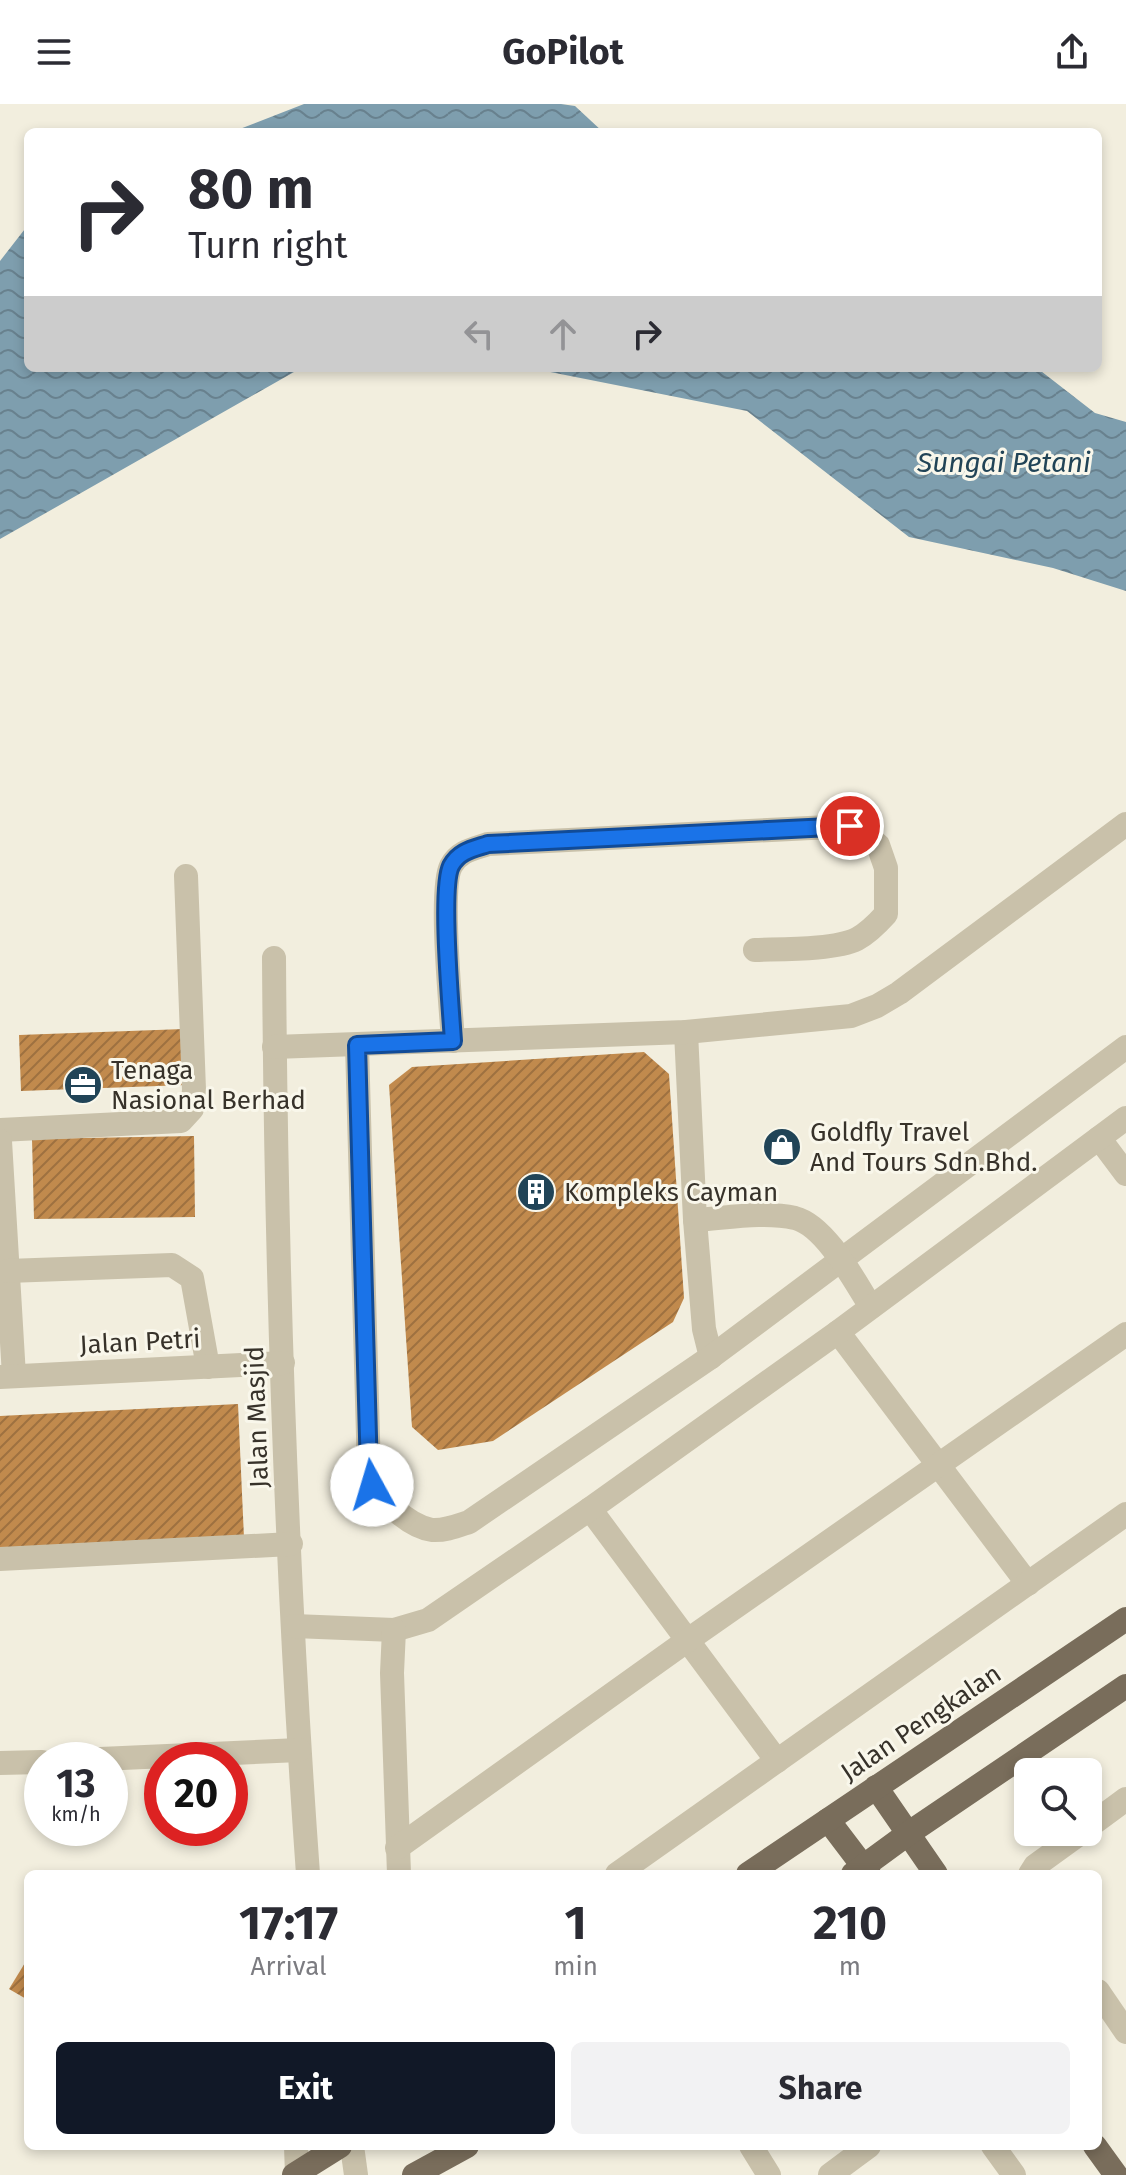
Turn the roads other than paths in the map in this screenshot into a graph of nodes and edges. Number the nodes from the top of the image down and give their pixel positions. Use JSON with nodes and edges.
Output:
{"nodes":[{"id":1,"x":1126,"y":824,"type":"edge"},
{"id":2,"x":186,"y":876,"type":"dead end"},
{"id":3,"x":755,"y":950,"type":"dead end"},
{"id":4,"x":274,"y":958,"type":"dead end"},
{"id":5,"x":686,"y":1032,"type":"junction"},
{"id":6,"x":453,"y":1041,"type":"junction"},
{"id":7,"x":357,"y":1045,"type":"junction"},
{"id":8,"x":274,"y":1047,"type":"junction"},
{"id":9,"x":1126,"y":1047,"type":"edge"},
{"id":10,"x":1126,"y":1118,"type":"edge"},
{"id":11,"x":0,"y":1130,"type":"edge"},
{"id":12,"x":1099,"y":1138,"type":"junction"},
{"id":13,"x":0,"y":1141,"type":"edge"},
{"id":14,"x":1126,"y":1174,"type":"edge"},
{"id":15,"x":695,"y":1220,"type":"junction"},
{"id":16,"x":841,"y":1260,"type":"junction"},
{"id":17,"x":8,"y":1271,"type":"junction"},
{"id":18,"x":871,"y":1307,"type":"junction"},
{"id":19,"x":838,"y":1332,"type":"junction"},
{"id":20,"x":1126,"y":1334,"type":"edge"},
{"id":21,"x":711,"y":1357,"type":"junction"},
{"id":22,"x":283,"y":1363,"type":"junction"},
{"id":23,"x":208,"y":1367,"type":"junction"},
{"id":24,"x":7,"y":1376,"type":"edge"},
{"id":25,"x":939,"y":1464,"type":"junction"},
{"id":26,"x":590,"y":1509,"type":"junction"},
{"id":27,"x":1126,"y":1514,"type":"edge"},
{"id":28,"x":291,"y":1544,"type":"junction"},
{"id":29,"x":0,"y":1559,"type":"edge"},
{"id":30,"x":1028,"y":1584,"type":"junction"},
{"id":31,"x":1126,"y":1619,"type":"edge"},
{"id":32,"x":294,"y":1626,"type":"junction"},
{"id":33,"x":394,"y":1630,"type":"junction"},
{"id":34,"x":688,"y":1640,"type":"junction"},
{"id":35,"x":1126,"y":1686,"type":"edge"},
{"id":36,"x":299,"y":1750,"type":"junction"},
{"id":37,"x":128,"y":1758,"type":"edge"},
{"id":38,"x":777,"y":1761,"type":"junction"},
{"id":39,"x":24,"y":1762,"type":"edge"},
{"id":40,"x":0,"y":1763,"type":"edge"},
{"id":41,"x":876,"y":1787,"type":"junction"},
{"id":42,"x":1126,"y":1799,"type":"edge"},
{"id":43,"x":1102,"y":1817,"type":"edge"},
{"id":44,"x":828,"y":1820,"type":"junction"},
{"id":45,"x":909,"y":1833,"type":"junction"},
{"id":46,"x":1063,"y":1846,"type":"edge"},
{"id":47,"x":397,"y":1848,"type":"junction"},
{"id":48,"x":308,"y":1870,"type":"edge"},
{"id":49,"x":399,"y":1870,"type":"edge"},
{"id":50,"x":623,"y":1870,"type":"edge"},
{"id":51,"x":754,"y":1870,"type":"edge"},
{"id":52,"x":861,"y":1870,"type":"edge"},
{"id":53,"x":864,"y":1870,"type":"edge"},
{"id":54,"x":933,"y":1870,"type":"edge"},
{"id":55,"x":1032,"y":1870,"type":"edge"},
{"id":56,"x":1102,"y":1995,"type":"edge"},
{"id":57,"x":1122,"y":2017,"type":"edge"},
{"id":58,"x":296,"y":2150,"type":"edge"},
{"id":59,"x":334,"y":2150,"type":"edge"},
{"id":60,"x":353,"y":2150,"type":"edge"},
{"id":61,"x":460,"y":2150,"type":"edge"},
{"id":62,"x":753,"y":2150,"type":"edge"},
{"id":63,"x":864,"y":2150,"type":"edge"},
{"id":64,"x":996,"y":2150,"type":"edge"},
{"id":65,"x":1098,"y":2150,"type":"edge"},
{"id":66,"x":296,"y":2175,"type":"edge"},
{"id":67,"x":356,"y":2175,"type":"edge"},
{"id":68,"x":414,"y":2175,"type":"edge"},
{"id":69,"x":769,"y":2175,"type":"edge"},
{"id":70,"x":830,"y":2175,"type":"edge"},
{"id":71,"x":1014,"y":2175,"type":"edge"},
{"id":72,"x":1116,"y":2175,"type":"edge"}],
"edges":[{"from":1,"to":5,"type":"street"},
{"from":2,"to":11,"type":"street"},
{"from":3,"to":6,"type":"street"},
{"from":4,"to":8,"type":"street","name":"Jalan Masjid"},
{"from":5,"to":6,"type":"street"},
{"from":5,"to":15,"type":"street"},
{"from":6,"to":7,"type":"street"},
{"from":7,"to":8,"type":"street"},
{"from":7,"to":21,"type":"street"},
{"from":8,"to":22,"type":"street","name":"Jalan Masjid"},
{"from":9,"to":16,"type":"street"},
{"from":10,"to":12,"type":"street"},
{"from":12,"to":14,"type":"street"},
{"from":12,"to":18,"type":"street"},
{"from":13,"to":17,"type":"street"},
{"from":15,"to":16,"type":"street"},
{"from":15,"to":21,"type":"street"},
{"from":16,"to":18,"type":"street"},
{"from":16,"to":21,"type":"street"},
{"from":17,"to":23,"type":"street"},
{"from":17,"to":24,"type":"street"},
{"from":18,"to":19,"type":"street"},
{"from":19,"to":25,"type":"street"},
{"from":19,"to":26,"type":"street"},
{"from":20,"to":25,"type":"street"},
{"from":22,"to":23,"type":"street","name":"Jalan Petri"},
{"from":22,"to":28,"type":"street","name":"Jalan Masjid"},
{"from":23,"to":24,"type":"street","name":"Jalan Petri"},
{"from":25,"to":30,"type":"street"},
{"from":25,"to":34,"type":"street"},
{"from":26,"to":33,"type":"street"},
{"from":26,"to":34,"type":"street"},
{"from":27,"to":30,"type":"street"},
{"from":28,"to":29,"type":"street"},
{"from":28,"to":32,"type":"street","name":"Jalan Masjid"},
{"from":30,"to":38,"type":"street"},
{"from":31,"to":41,"type":"main road","name":"Jalan Pengkalan"},
{"from":32,"to":33,"type":"street"},
{"from":32,"to":36,"type":"street","name":"Jalan Masjid"},
{"from":33,"to":47,"type":"street"},
{"from":34,"to":38,"type":"street"},
{"from":34,"to":47,"type":"street"},
{"from":35,"to":45,"type":"main road"},
{"from":36,"to":37,"type":"street"},
{"from":36,"to":48,"type":"street","name":"Jalan Masjid"},
{"from":38,"to":50,"type":"street"},
{"from":39,"to":40,"type":"street"},
{"from":41,"to":44,"type":"main road","name":"Jalan Pengkalan"},
{"from":41,"to":45,"type":"main road"},
{"from":42,"to":43,"type":"street"},
{"from":44,"to":51,"type":"main road","name":"Jalan Pengkalan"},
{"from":44,"to":52,"type":"main road"},
{"from":45,"to":53,"type":"main road"},
{"from":45,"to":54,"type":"main road"},
{"from":46,"to":55,"type":"street"},
{"from":47,"to":49,"type":"street"},
{"from":56,"to":57,"type":"street"},
{"from":58,"to":66,"type":"street"},
{"from":59,"to":66,"type":"main road"},
{"from":60,"to":67,"type":"street"},
{"from":61,"to":68,"type":"main road"},
{"from":62,"to":69,"type":"street"},
{"from":63,"to":70,"type":"street"},
{"from":64,"to":71,"type":"street"},
{"from":65,"to":72,"type":"main road"}]}
